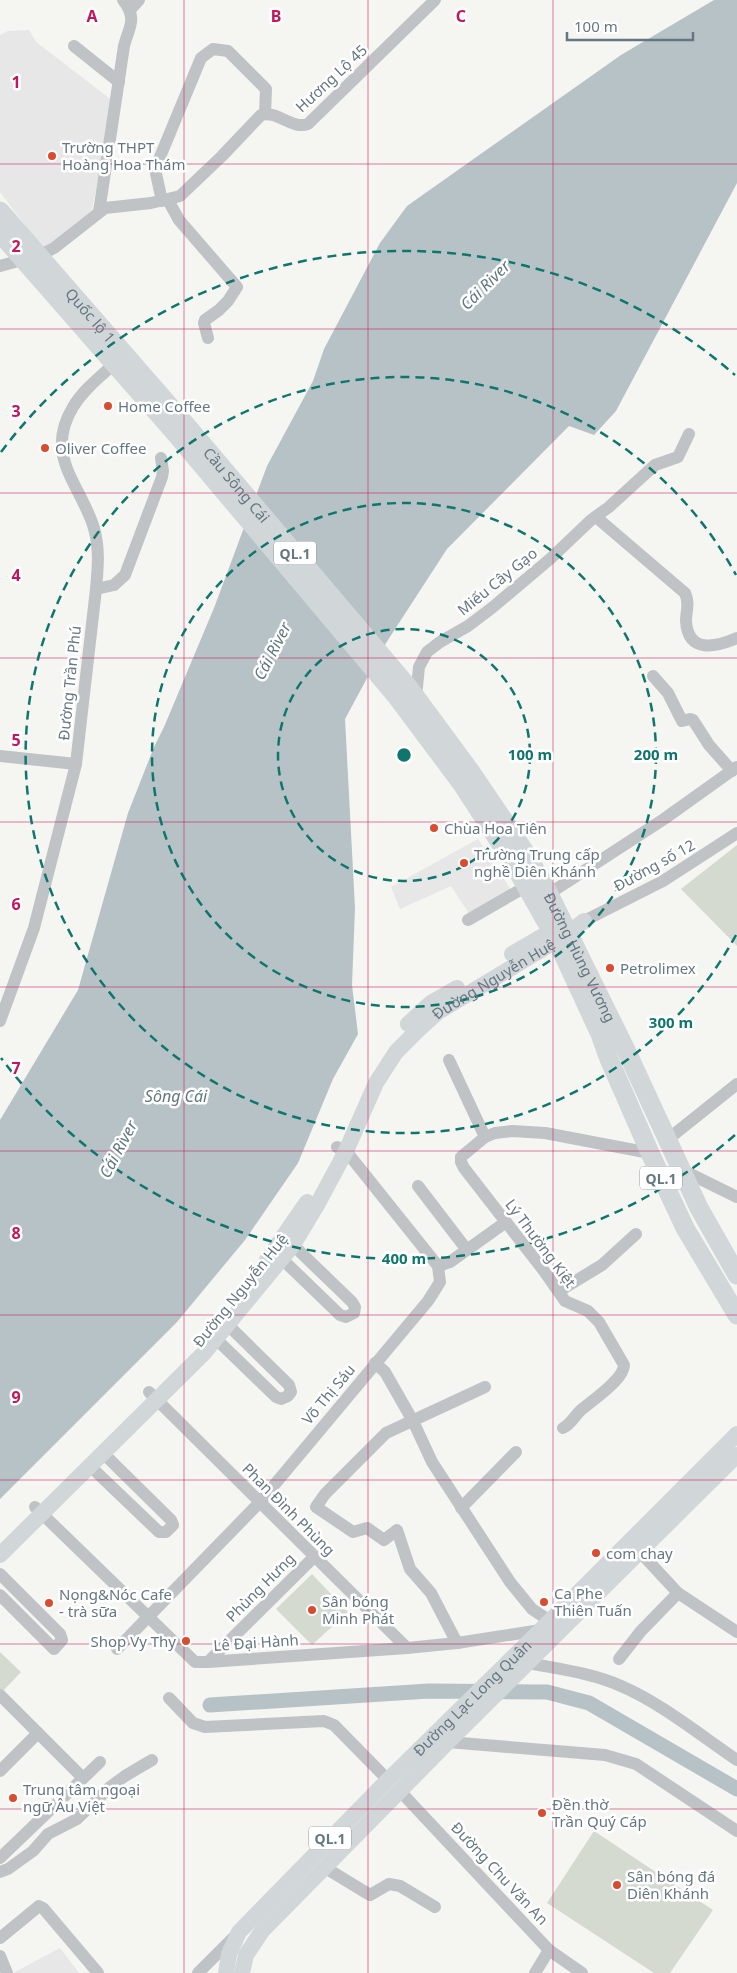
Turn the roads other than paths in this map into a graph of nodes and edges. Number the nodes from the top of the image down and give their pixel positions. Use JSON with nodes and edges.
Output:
{"nodes":[{"id":1,"x":139,"y":0,"type":"edge"},
{"id":2,"x":435,"y":0,"type":"edge"},
{"id":3,"x":127,"y":5,"type":"edge"},
{"id":4,"x":74,"y":46,"type":"dead end"},
{"id":5,"x":119,"y":82,"type":"junction"},
{"id":6,"x":264,"y":114,"type":"junction"},
{"id":7,"x":165,"y":201,"type":"junction"},
{"id":8,"x":0,"y":211,"type":"edge"},
{"id":9,"x":98,"y":212,"type":"junction"},
{"id":10,"x":0,"y":233,"type":"edge"},
{"id":11,"x":32,"y":258,"type":"junction"},
{"id":12,"x":0,"y":266,"type":"edge"},
{"id":13,"x":208,"y":338,"type":"dead end"},
{"id":14,"x":115,"y":363,"type":"junction"},
{"id":15,"x":178,"y":426,"type":"junction"},
{"id":16,"x":689,"y":434,"type":"dead end"},
{"id":17,"x":161,"y":458,"type":"dead end"},
{"id":18,"x":596,"y":516,"type":"junction"},
{"id":19,"x":96,"y":589,"type":"junction"},
{"id":20,"x":737,"y":638,"type":"edge"},
{"id":21,"x":653,"y":676,"type":"dead end"},
{"id":22,"x":407,"y":694,"type":"junction"},
{"id":23,"x":0,"y":756,"type":"edge"},
{"id":24,"x":76,"y":764,"type":"junction"},
{"id":25,"x":734,"y":769,"type":"edge"},
{"id":26,"x":737,"y":833,"type":"edge"},
{"id":27,"x":537,"y":894,"type":"junction"},
{"id":28,"x":468,"y":920,"type":"dead end"},
{"id":29,"x":565,"y":930,"type":"junction"},
{"id":30,"x":0,"y":1021,"type":"edge"},
{"id":31,"x":607,"y":1031,"type":"junction"},
{"id":32,"x":449,"y":1060,"type":"dead end"},
{"id":33,"x":737,"y":1084,"type":"edge"},
{"id":34,"x":485,"y":1137,"type":"junction"},
{"id":35,"x":667,"y":1140,"type":"junction"},
{"id":36,"x":342,"y":1149,"type":"junction"},
{"id":37,"x":650,"y":1153,"type":"junction"},
{"id":38,"x":680,"y":1169,"type":"junction"},
{"id":39,"x":418,"y":1186,"type":"dead end"},
{"id":40,"x":737,"y":1197,"type":"edge"},
{"id":41,"x":506,"y":1222,"type":"junction"},
{"id":42,"x":636,"y":1234,"type":"dead end"},
{"id":43,"x":285,"y":1249,"type":"junction"},
{"id":44,"x":467,"y":1250,"type":"junction"},
{"id":45,"x":438,"y":1266,"type":"junction"},
{"id":46,"x":737,"y":1275,"type":"edge"},
{"id":47,"x":559,"y":1291,"type":"junction"},
{"id":48,"x":737,"y":1296,"type":"edge"},
{"id":49,"x":737,"y":1315,"type":"edge"},
{"id":50,"x":228,"y":1325,"type":"junction"},
{"id":51,"x":216,"y":1339,"type":"junction"},
{"id":52,"x":375,"y":1364,"type":"junction"},
{"id":53,"x":485,"y":1387,"type":"dead end"},
{"id":54,"x":153,"y":1396,"type":"junction"},
{"id":55,"x":413,"y":1421,"type":"junction"},
{"id":56,"x":563,"y":1428,"type":"dead end"},
{"id":57,"x":737,"y":1434,"type":"edge"},
{"id":58,"x":516,"y":1452,"type":"dead end"},
{"id":59,"x":103,"y":1453,"type":"junction"},
{"id":60,"x":737,"y":1455,"type":"edge"},
{"id":61,"x":90,"y":1466,"type":"junction"},
{"id":62,"x":260,"y":1502,"type":"junction"},
{"id":63,"x":462,"y":1508,"type":"junction"},
{"id":64,"x":38,"y":1510,"type":"junction"},
{"id":65,"x":0,"y":1541,"type":"edge"},
{"id":66,"x":639,"y":1551,"type":"junction"},
{"id":67,"x":0,"y":1555,"type":"edge"},
{"id":68,"x":314,"y":1557,"type":"junction"},
{"id":69,"x":0,"y":1574,"type":"edge"},
{"id":70,"x":678,"y":1593,"type":"junction"},
{"id":71,"x":0,"y":1596,"type":"edge"},
{"id":72,"x":148,"y":1617,"type":"junction"},
{"id":73,"x":546,"y":1626,"type":"junction"},
{"id":74,"x":737,"y":1632,"type":"edge"},
{"id":75,"x":456,"y":1643,"type":"junction"},
{"id":76,"x":407,"y":1648,"type":"junction"},
{"id":77,"x":117,"y":1649,"type":"dead end"},
{"id":78,"x":619,"y":1659,"type":"dead end"},
{"id":79,"x":208,"y":1662,"type":"junction"},
{"id":80,"x":528,"y":1663,"type":"junction"},
{"id":81,"x":508,"y":1673,"type":"junction"},
{"id":82,"x":0,"y":1695,"type":"edge"},
{"id":83,"x":169,"y":1698,"type":"dead end"},
{"id":84,"x":462,"y":1718,"type":"junction"},
{"id":85,"x":38,"y":1733,"type":"junction"},
{"id":86,"x":448,"y":1742,"type":"junction"},
{"id":87,"x":152,"y":1760,"type":"dead end"},
{"id":88,"x":737,"y":1760,"type":"edge"},
{"id":89,"x":100,"y":1762,"type":"dead end"},
{"id":90,"x":0,"y":1771,"type":"edge"},
{"id":91,"x":83,"y":1778,"type":"junction"},
{"id":92,"x":394,"y":1785,"type":"junction"},
{"id":93,"x":737,"y":1831,"type":"edge"},
{"id":94,"x":0,"y":1858,"type":"edge"},
{"id":95,"x":324,"y":1867,"type":"junction"},
{"id":96,"x":0,"y":1872,"type":"edge"},
{"id":97,"x":435,"y":1907,"type":"dead end"},
{"id":98,"x":239,"y":1932,"type":"junction"},
{"id":99,"x":0,"y":1938,"type":"edge"},
{"id":100,"x":550,"y":1950,"type":"junction"},
{"id":101,"x":98,"y":1973,"type":"edge"},
{"id":102,"x":198,"y":1973,"type":"edge"},
{"id":103,"x":226,"y":1973,"type":"edge"},
{"id":104,"x":242,"y":1973,"type":"edge"},
{"id":105,"x":535,"y":1973,"type":"edge"},
{"id":106,"x":582,"y":1973,"type":"edge"}],
"edges":[{"from":1,"to":3,"type":"street"},
{"from":2,"to":6,"type":"street","name":"Hương Lộ 45"},
{"from":3,"to":5,"type":"street"},
{"from":4,"to":5,"type":"street"},
{"from":5,"to":9,"type":"street"},
{"from":6,"to":7,"type":"street"},
{"from":6,"to":7,"type":"street"},
{"from":7,"to":9,"type":"street"},
{"from":7,"to":13,"type":"street"},
{"from":8,"to":11,"type":"highway","name":"Quốc lộ 1","number":"QL.1"},
{"from":9,"to":11,"type":"street"},
{"from":10,"to":11,"type":"highway","name":"Quốc lộ 1","number":"QL.1"},
{"from":11,"to":12,"type":"street"},
{"from":11,"to":14,"type":"highway","name":"Quốc lộ 1","number":"QL.1"},
{"from":11,"to":15,"type":"highway","name":"Quốc lộ 1","number":"QL.1"},
{"from":14,"to":15,"type":"highway","name":"Quốc lộ 1","number":"QL.1"},
{"from":14,"to":19,"type":"street","name":"Đường Trần Phú"},
{"from":15,"to":22,"type":"highway","name":"Cầu Sông Cái","number":"QL.1"},
{"from":16,"to":18,"type":"street","name":"Miếu Cây Gạo"},
{"from":17,"to":19,"type":"street"},
{"from":18,"to":20,"type":"street"},
{"from":18,"to":22,"type":"street","name":"Miếu Cây Gạo"},
{"from":19,"to":24,"type":"street","name":"Đường Trần Phú"},
{"from":21,"to":25,"type":"street"},
{"from":22,"to":27,"type":"highway","name":"Đường Hùng Vương","number":"QL.1"},
{"from":23,"to":24,"type":"street"},
{"from":24,"to":30,"type":"street","name":"Đường Trần Phú"},
{"from":25,"to":27,"type":"street"},
{"from":26,"to":29,"type":"street","name":"Đường số 12"},
{"from":27,"to":28,"type":"street"},
{"from":27,"to":29,"type":"highway","name":"Đường Hùng Vương","number":"QL.1"},
{"from":29,"to":31,"type":"highway","name":"Đường Hùng Vương","number":"QL.1"},
{"from":29,"to":36,"type":"main road","name":"Đường Nguyễn Huệ"},
{"from":31,"to":35,"type":"highway","number":"QL.1"},
{"from":31,"to":37,"type":"highway","number":"QL.1"},
{"from":31,"to":48,"type":"highway","number":"QL.1"},
{"from":32,"to":34,"type":"street"},
{"from":33,"to":35,"type":"street"},
{"from":34,"to":37,"type":"street"},
{"from":34,"to":41,"type":"street","name":"Lý Thường Kiệt"},
{"from":35,"to":38,"type":"highway","number":"QL.1"},
{"from":36,"to":43,"type":"main road","name":"Đường Nguyễn Huệ"},
{"from":36,"to":45,"type":"street"},
{"from":37,"to":49,"type":"highway","number":"QL.1"},
{"from":38,"to":40,"type":"street"},
{"from":38,"to":46,"type":"highway","number":"QL.1"},
{"from":39,"to":44,"type":"street"},
{"from":41,"to":44,"type":"street"},
{"from":41,"to":47,"type":"street","name":"Lý Thường Kiệt"},
{"from":42,"to":47,"type":"street"},
{"from":43,"to":43,"type":"street"},
{"from":43,"to":50,"type":"main road","name":"Đường Nguyễn Huệ"},
{"from":43,"to":54,"type":"main road","name":"Đường Nguyễn Huệ"},
{"from":44,"to":45,"type":"street"},
{"from":45,"to":52,"type":"street","name":"Võ Thị Sáu"},
{"from":47,"to":56,"type":"street","name":"Lý Thường Kiệt"},
{"from":50,"to":51,"type":"main road","name":"Đường Nguyễn Huệ"},
{"from":50,"to":51,"type":"street"},
{"from":51,"to":54,"type":"main road","name":"Đường Nguyễn Huệ"},
{"from":52,"to":55,"type":"street"},
{"from":52,"to":62,"type":"street","name":"Võ Thị Sáu"},
{"from":53,"to":55,"type":"street"},
{"from":54,"to":59,"type":"main road","name":"Đường Nguyễn Huệ"},
{"from":54,"to":62,"type":"street","name":"Phan Đình Phùng"},
{"from":54,"to":64,"type":"main road","name":"Đường Nguyễn Huệ"},
{"from":55,"to":63,"type":"street"},
{"from":55,"to":75,"type":"street"},
{"from":57,"to":73,"type":"main road","name":"Đường Lạc Long Quân","number":"QL.1"},
{"from":58,"to":63,"type":"street"},
{"from":59,"to":61,"type":"main road","name":"Đường Nguyễn Huệ"},
{"from":59,"to":61,"type":"street"},
{"from":60,"to":66,"type":"main road","name":"Đường Lạc Long Quân","number":"QL.1"},
{"from":61,"to":64,"type":"main road","name":"Đường Nguyễn Huệ"},
{"from":62,"to":68,"type":"street","name":"Phan Đình Phùng"},
{"from":62,"to":72,"type":"street","name":"Võ Thị Sáu"},
{"from":63,"to":73,"type":"street"},
{"from":64,"to":65,"type":"main road","name":"Đường Nguyễn Huệ"},
{"from":64,"to":67,"type":"main road","name":"Đường Nguyễn Huệ"},
{"from":64,"to":72,"type":"street","name":"Lê Đại Hành"},
{"from":66,"to":70,"type":"street"},
{"from":66,"to":80,"type":"main road","name":"Đường Lạc Long Quân","number":"QL.1"},
{"from":68,"to":76,"type":"street","name":"Phan Đình Phùng"},
{"from":68,"to":79,"type":"street","name":"Phùng Hưng"},
{"from":69,"to":71,"type":"street"},
{"from":70,"to":74,"type":"street"},
{"from":70,"to":78,"type":"street"},
{"from":72,"to":77,"type":"street","name":"Võ Thị Sáu"},
{"from":72,"to":79,"type":"street","name":"Lê Đại Hành"},
{"from":73,"to":75,"type":"street","name":"Lê Đại Hành"},
{"from":73,"to":81,"type":"main road","name":"Đường Lạc Long Quân","number":"QL.1"},
{"from":75,"to":76,"type":"street","name":"Lê Đại Hành"},
{"from":76,"to":79,"type":"street","name":"Lê Đại Hành"},
{"from":80,"to":81,"type":"main road","name":"Đường Lạc Long Quân","number":"QL.1"},
{"from":80,"to":88,"type":"street"},
{"from":81,"to":84,"type":"main road","name":"Đường Lạc Long Quân","number":"QL.1"},
{"from":82,"to":85,"type":"street"},
{"from":83,"to":92,"type":"street","name":"Đường Chu Văn An"},
{"from":84,"to":86,"type":"main road","name":"Đường Lạc Long Quân","number":"QL.1"},
{"from":84,"to":92,"type":"main road","name":"Đường Lạc Long Quân","number":"QL.1"},
{"from":85,"to":90,"type":"street"},
{"from":85,"to":91,"type":"street"},
{"from":86,"to":92,"type":"main road","name":"Đường Lạc Long Quân","number":"QL.1"},
{"from":86,"to":93,"type":"street"},
{"from":87,"to":96,"type":"street"},
{"from":89,"to":91,"type":"street"},
{"from":91,"to":94,"type":"street"},
{"from":92,"to":95,"type":"main road","name":"Đường Lạc Long Quân","number":"QL.1"},
{"from":92,"to":98,"type":"main road","name":"Đường Lạc Long Quân","number":"QL.1"},
{"from":92,"to":100,"type":"street","name":"Đường Chu Văn An"},
{"from":95,"to":97,"type":"street"},
{"from":95,"to":104,"type":"main road","name":"Đường Lạc Long Quân","number":"QL.1"},
{"from":98,"to":102,"type":"street"},
{"from":98,"to":103,"type":"main road","name":"Đường Lạc Long Quân","number":"QL.1"},
{"from":99,"to":101,"type":"street"},
{"from":100,"to":105,"type":"street"},
{"from":100,"to":106,"type":"street","name":"Đường Chu Văn An"}]}
